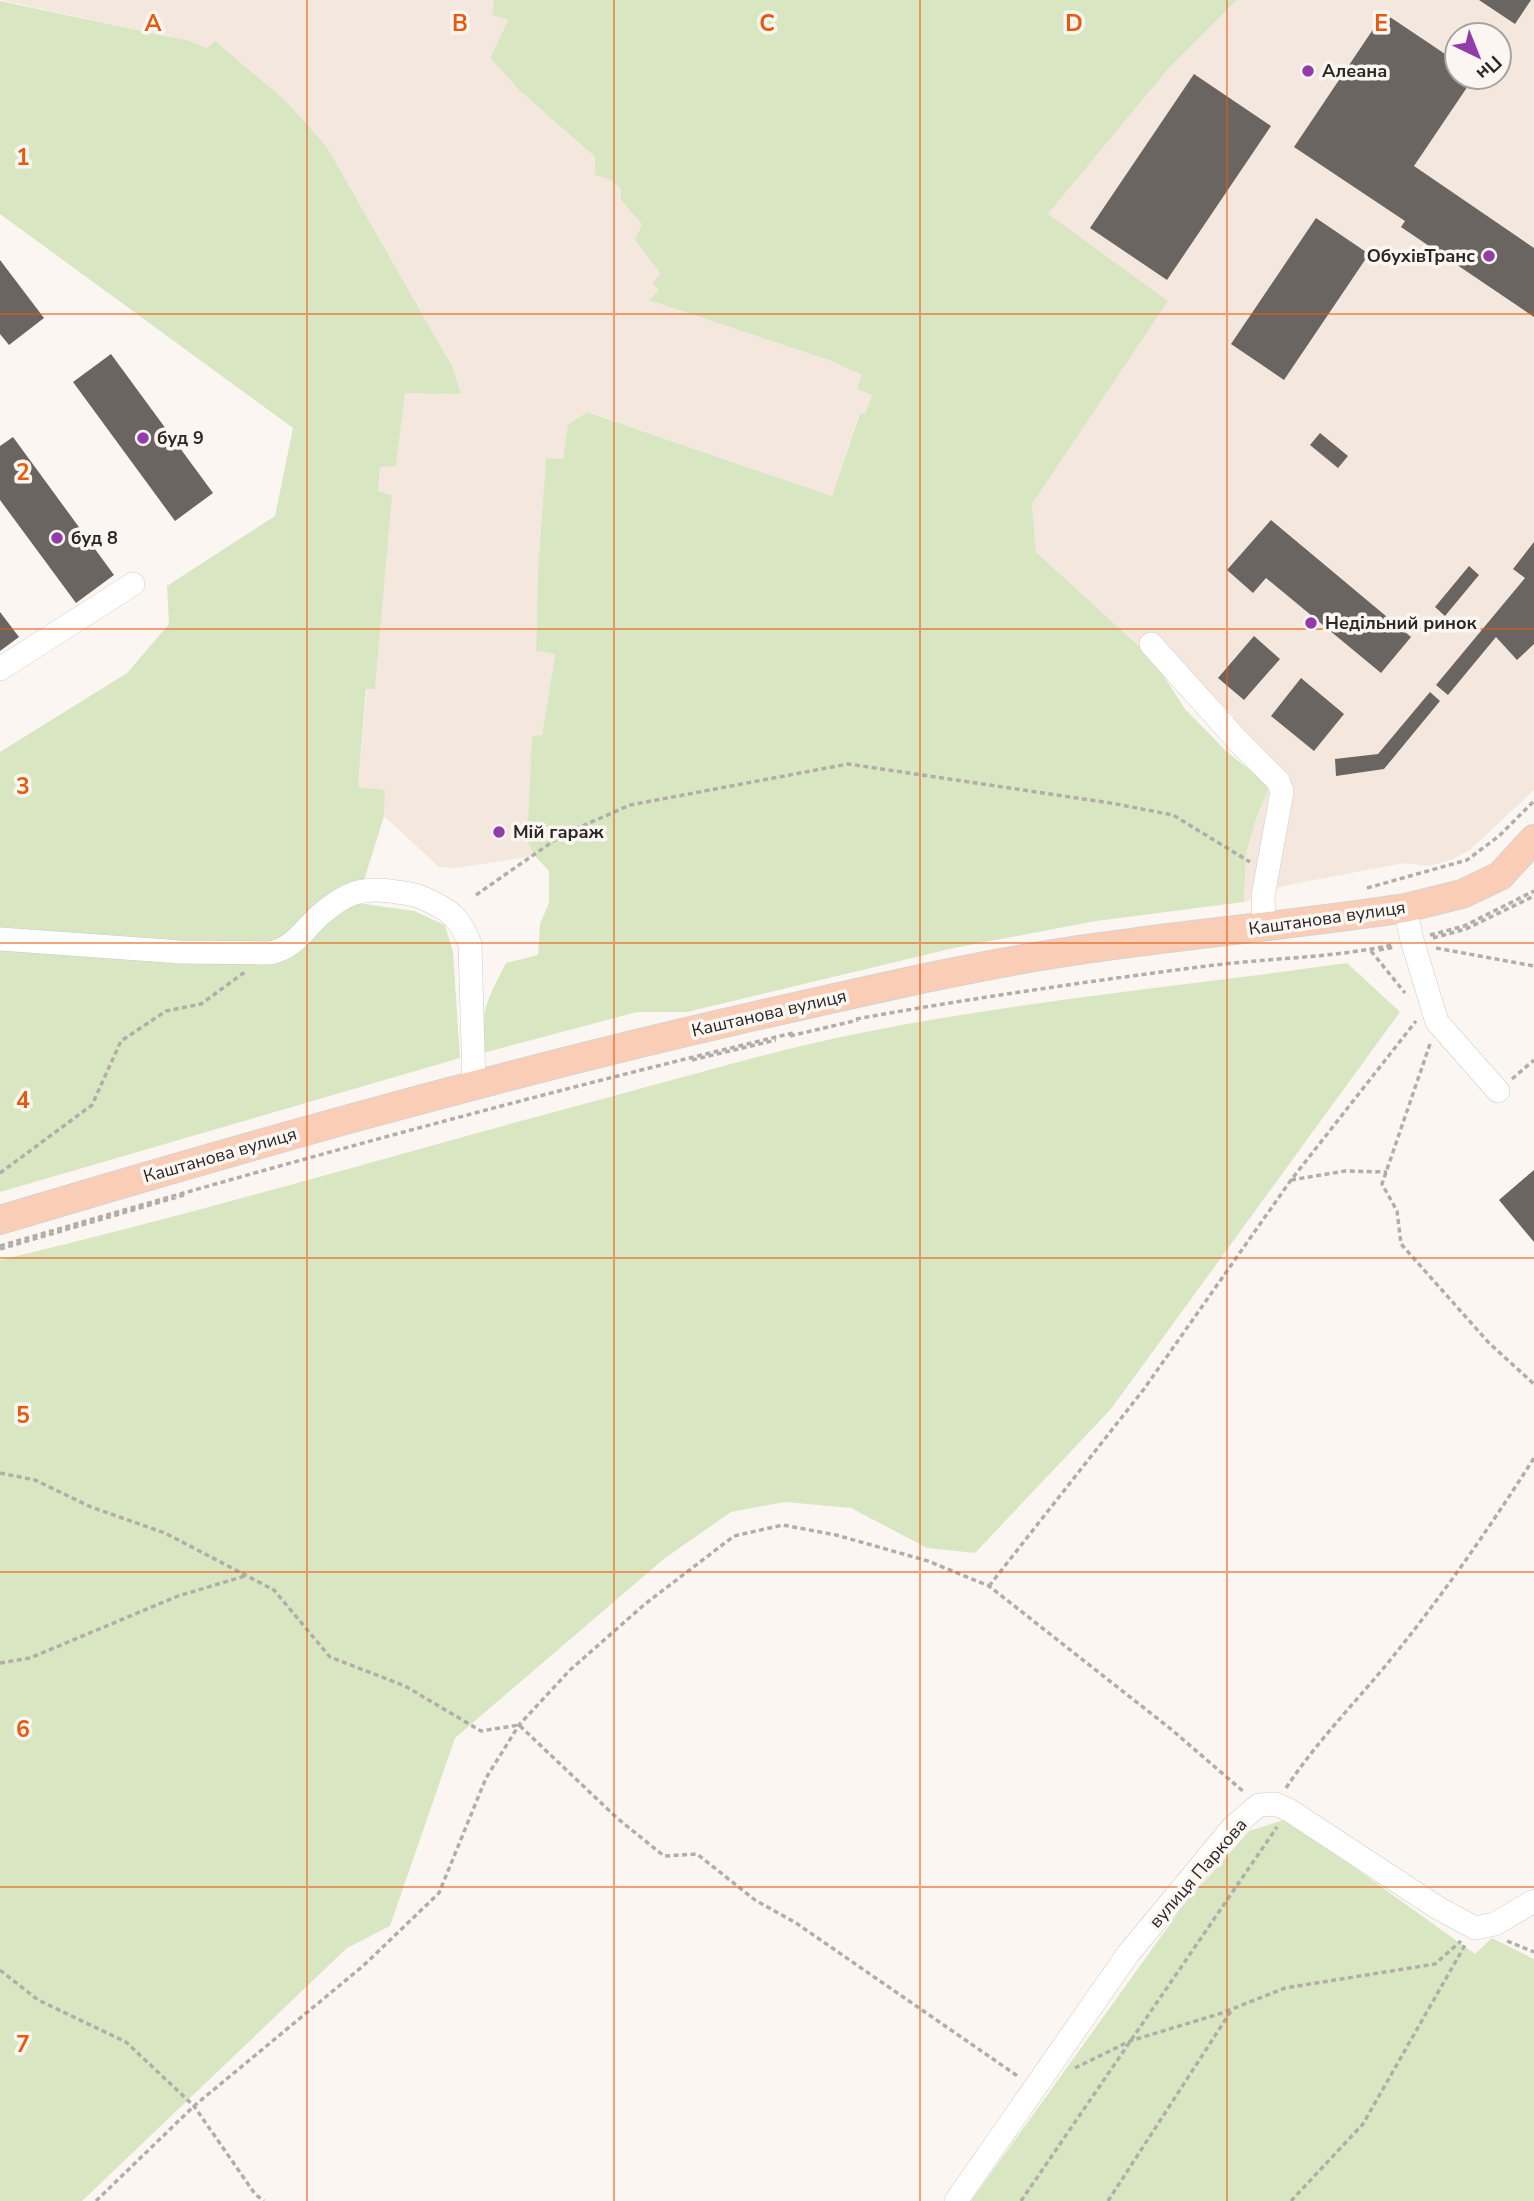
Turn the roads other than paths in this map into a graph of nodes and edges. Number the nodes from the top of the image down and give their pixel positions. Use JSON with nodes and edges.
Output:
{"nodes":[{"id":1,"x":133,"y":584,"type":"dead end"},
{"id":2,"x":1152,"y":644,"type":"dead end"},
{"id":3,"x":0,"y":669,"type":"edge"},
{"id":4,"x":1534,"y":839,"type":"edge"},
{"id":5,"x":1534,"y":861,"type":"edge"},
{"id":6,"x":1500,"y":876,"type":"junction"},
{"id":7,"x":1405,"y":908,"type":"junction"},
{"id":8,"x":1264,"y":928,"type":"junction"},
{"id":9,"x":0,"y":939,"type":"edge"},
{"id":10,"x":474,"y":1084,"type":"junction"},
{"id":11,"x":1498,"y":1091,"type":"road end"},
{"id":12,"x":0,"y":1220,"type":"edge"},
{"id":13,"x":1534,"y":1901,"type":"edge"},
{"id":14,"x":956,"y":2201,"type":"edge"}],
"edges":[{"from":1,"to":3,"type":"street"},
{"from":2,"to":8,"type":"street"},
{"from":4,"to":6,"type":"main road","name":"Каштанова вулиця"},
{"from":5,"to":6,"type":"street"},
{"from":6,"to":7,"type":"main road","name":"Каштанова вулиця"},
{"from":7,"to":8,"type":"main road","name":"Каштанова вулиця"},
{"from":7,"to":11,"type":"street"},
{"from":8,"to":10,"type":"main road","name":"Каштанова вулиця"},
{"from":9,"to":10,"type":"street"},
{"from":10,"to":12,"type":"main road","name":"Каштанова вулиця"},
{"from":13,"to":14,"type":"street","name":"вулиця Паркова"}]}
